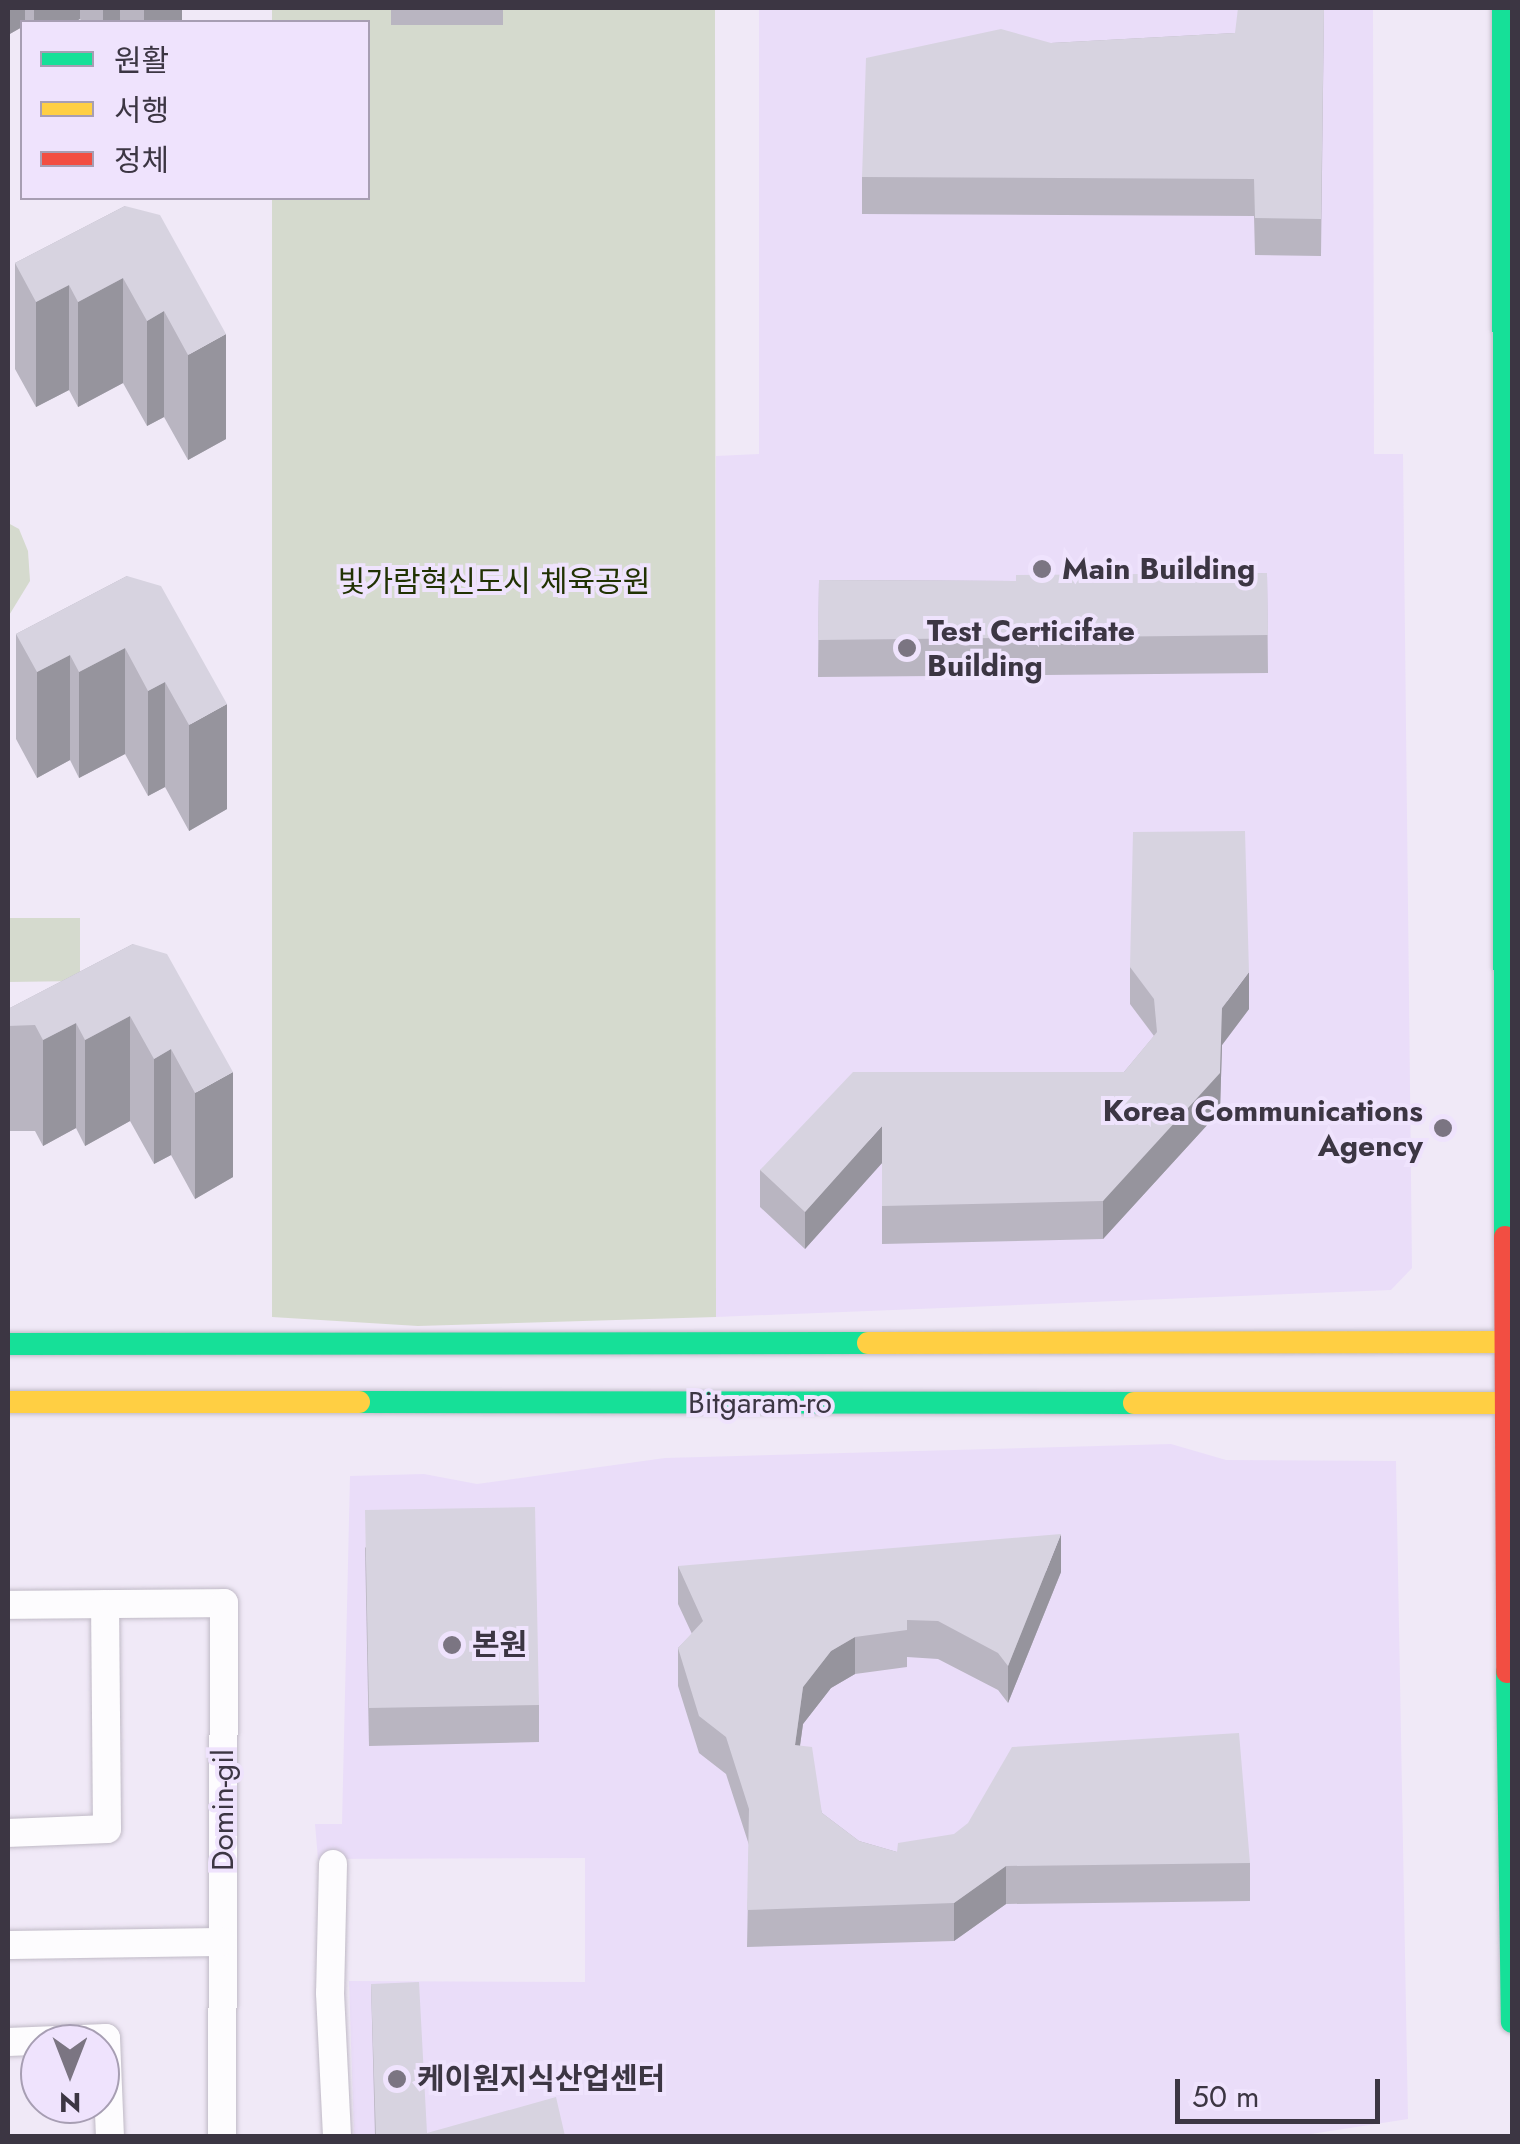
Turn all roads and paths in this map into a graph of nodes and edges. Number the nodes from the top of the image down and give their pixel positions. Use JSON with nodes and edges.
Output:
{"nodes":[{"id":1,"x":1504,"y":8,"type":"edge"},
{"id":2,"x":1508,"y":1342,"type":"edge"},
{"id":3,"x":8,"y":1344,"type":"edge"},
{"id":4,"x":8,"y":1402,"type":"edge"},
{"id":5,"x":1508,"y":1403,"type":"edge"},
{"id":6,"x":105,"y":1604,"type":"junction"},
{"id":7,"x":8,"y":1605,"type":"edge"},
{"id":8,"x":8,"y":1833,"type":"edge"},
{"id":9,"x":332,"y":1864,"type":"dead end"},
{"id":10,"x":1512,"y":1896,"type":"edge"},
{"id":11,"x":222,"y":1942,"type":"junction"},
{"id":12,"x":8,"y":1946,"type":"edge"},
{"id":13,"x":1512,"y":2022,"type":"edge"},
{"id":14,"x":8,"y":2042,"type":"edge"},
{"id":15,"x":110,"y":2136,"type":"edge"},
{"id":16,"x":222,"y":2136,"type":"edge"},
{"id":17,"x":337,"y":2136,"type":"edge"}],
"edges":[{"from":1,"to":2,"type":"main road"},
{"from":2,"to":3,"type":"main road","name":"Bitgaram-ro"},
{"from":2,"to":5,"type":"main road"},
{"from":4,"to":5,"type":"main road","name":"Bitgaram-ro"},
{"from":5,"to":10,"type":"main road"},
{"from":6,"to":7,"type":"street","name":"Domin-gil"},
{"from":6,"to":8,"type":"street"},
{"from":6,"to":11,"type":"street","name":"Domin-gil"},
{"from":9,"to":17,"type":"street"},
{"from":10,"to":13,"type":"main road"},
{"from":11,"to":12,"type":"street"},
{"from":11,"to":16,"type":"street","name":"Domin-gil"},
{"from":14,"to":15,"type":"street"}]}
